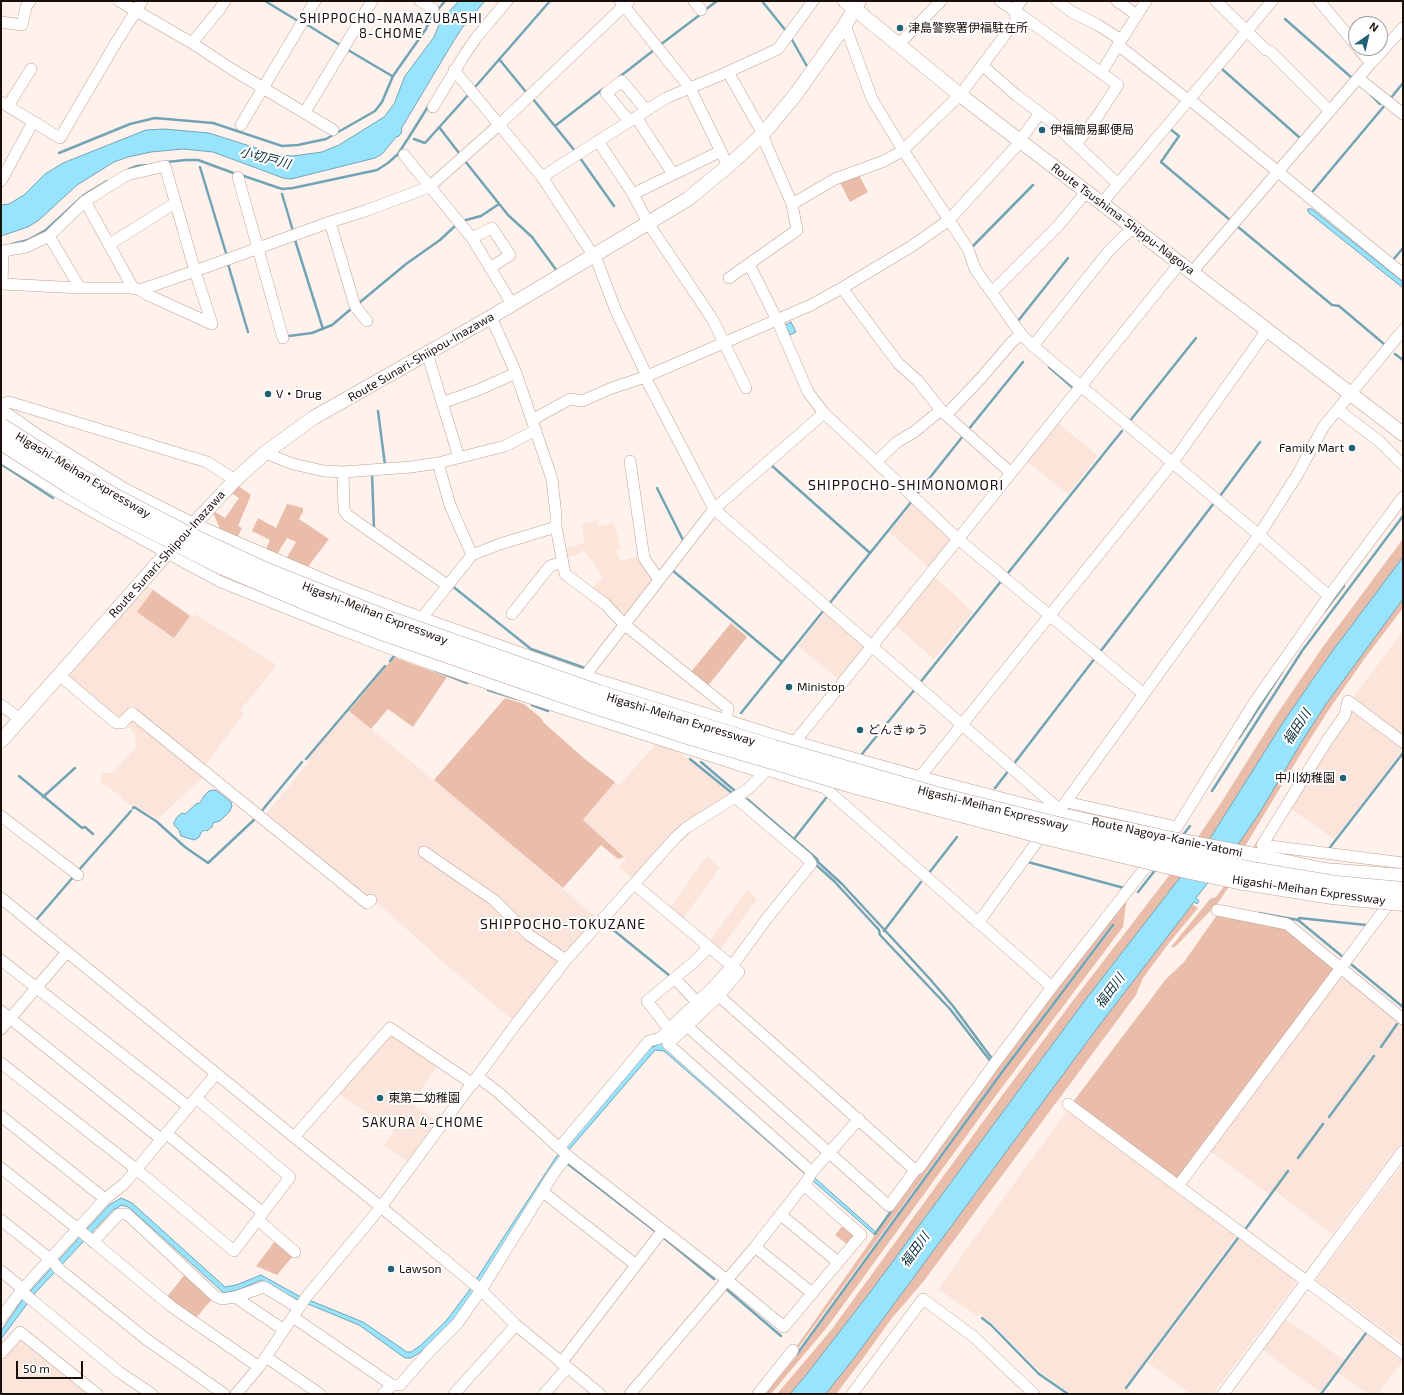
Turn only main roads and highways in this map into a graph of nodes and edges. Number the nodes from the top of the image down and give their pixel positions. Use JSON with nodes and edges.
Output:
{"nodes":[{"id":1,"x":853,"y":4,"type":"edge"},
{"id":2,"x":1,"y":411,"type":"edge"},
{"id":3,"x":1,"y":426,"type":"edge"},
{"id":4,"x":1403,"y":434,"type":"edge"},
{"id":5,"x":1,"y":442,"type":"edge"},
{"id":6,"x":193,"y":525,"type":"junction"},
{"id":7,"x":1,"y":741,"type":"edge"},
{"id":8,"x":1403,"y":876,"type":"edge"},
{"id":9,"x":1403,"y":890,"type":"edge"},
{"id":10,"x":1403,"y":903,"type":"edge"}],
"edges":[{"from":1,"to":4,"type":"main road","name":"Route Tsushima-Shippu-Nagoya"},
{"from":1,"to":6,"type":"main road","name":"Route Sunari-Shiipou-Inazawa"},
{"from":2,"to":6,"type":"main road","name":"Route Nagoya-Kanie-Yatomi"},
{"from":3,"to":9,"type":"highway","name":"Higashi-Meihan Expressway","bridge":true},
{"from":5,"to":10,"type":"highway","name":"Higashi-Meihan Expressway","bridge":true},
{"from":6,"to":7,"type":"main road","name":"Route Sunari-Shiipou-Inazawa"},
{"from":6,"to":8,"type":"main road","name":"Route Nagoya-Kanie-Yatomi","bridge":true}]}
